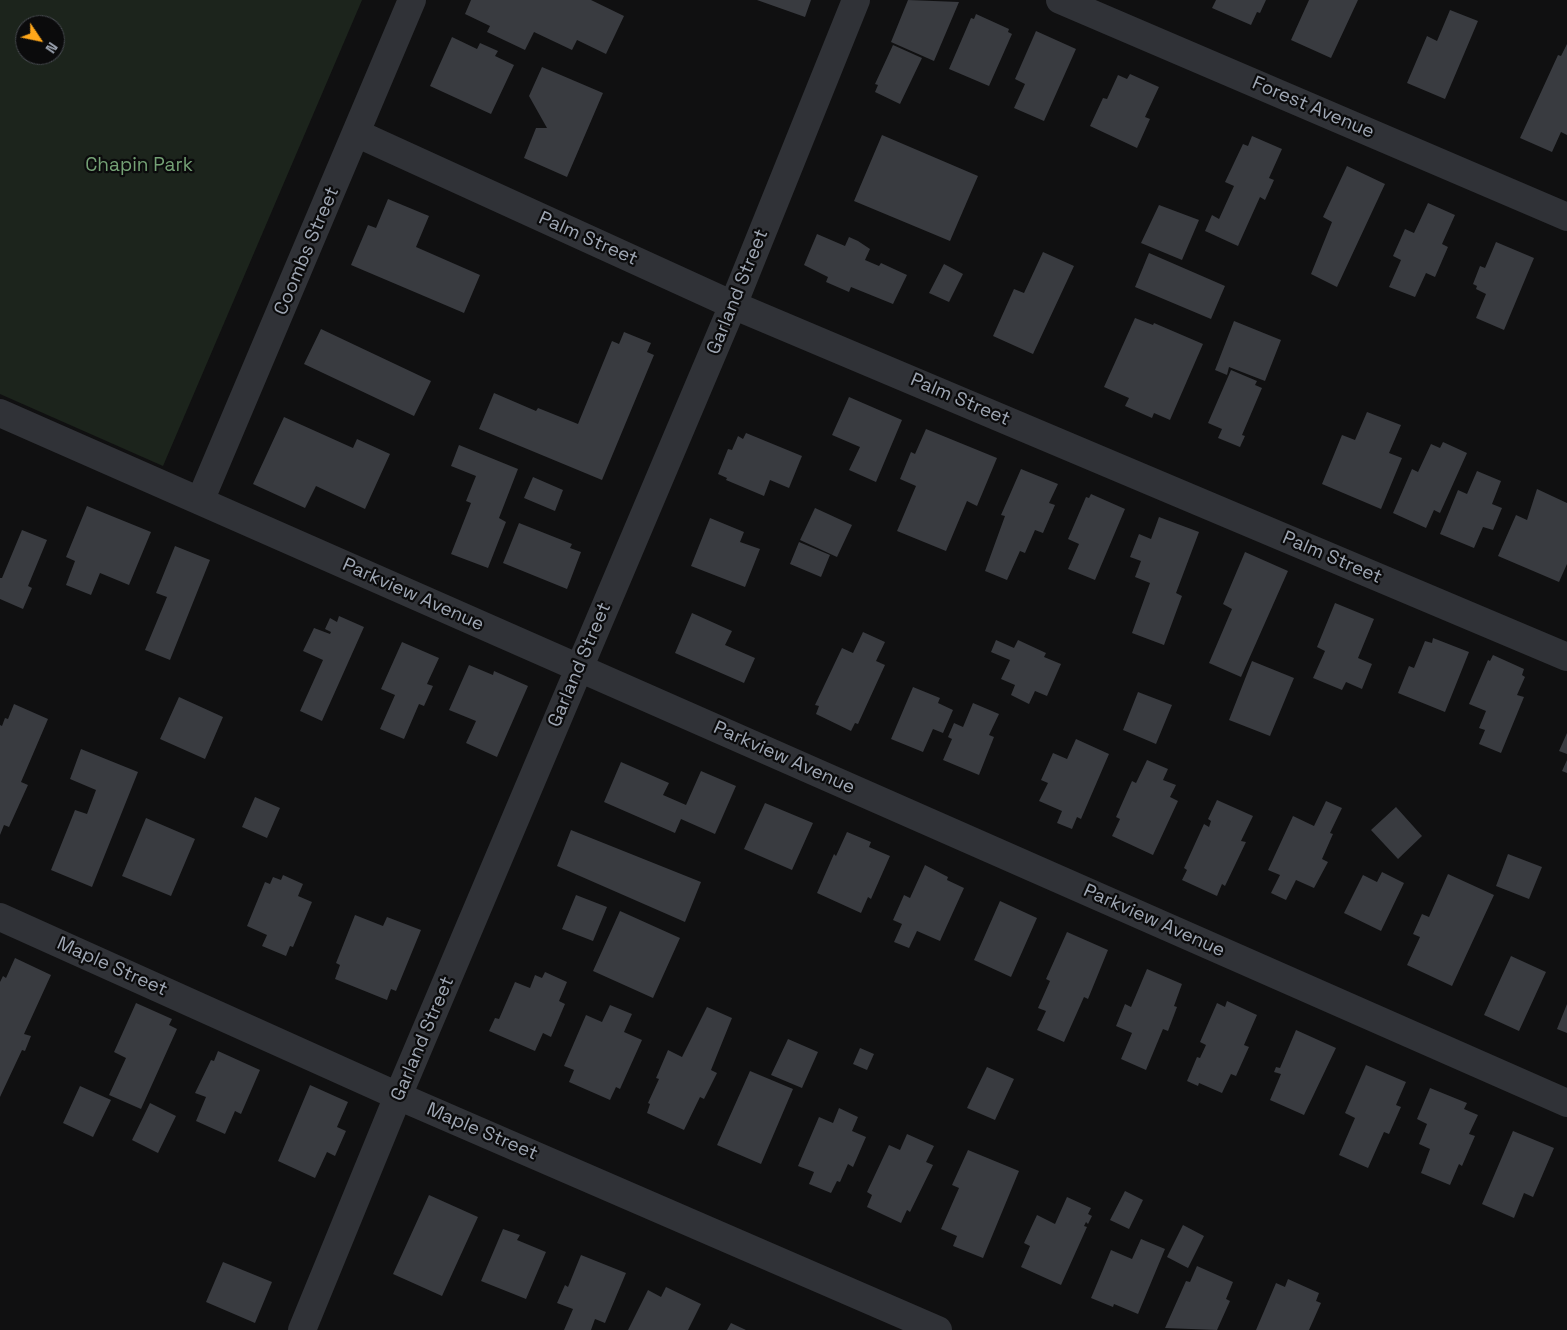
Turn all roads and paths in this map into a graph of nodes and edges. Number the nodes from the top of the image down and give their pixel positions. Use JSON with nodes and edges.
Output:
{"nodes":[{"id":1,"x":412,"y":0,"type":"edge"},
{"id":2,"x":856,"y":0,"type":"edge"},
{"id":3,"x":1060,"y":0,"type":"edge"},
{"id":4,"x":356,"y":133,"type":"junction"},
{"id":5,"x":1567,"y":217,"type":"edge"},
{"id":6,"x":734,"y":305,"type":"junction"},
{"id":7,"x":0,"y":413,"type":"edge"},
{"id":8,"x":200,"y":501,"type":"junction"},
{"id":9,"x":1567,"y":658,"type":"edge"},
{"id":10,"x":579,"y":667,"type":"junction"},
{"id":11,"x":0,"y":917,"type":"edge"},
{"id":12,"x":398,"y":1096,"type":"junction"},
{"id":13,"x":1567,"y":1103,"type":"edge"},
{"id":14,"x":302,"y":1330,"type":"edge"},
{"id":15,"x":938,"y":1330,"type":"edge"}],
"edges":[{"from":1,"to":4,"type":"street","name":"Coombs Street"},
{"from":2,"to":6,"type":"street","name":"Garland Street"},
{"from":3,"to":5,"type":"street","name":"Forest Avenue"},
{"from":4,"to":6,"type":"street","name":"Palm Street"},
{"from":4,"to":8,"type":"street","name":"Coombs Street"},
{"from":6,"to":9,"type":"street","name":"Palm Street"},
{"from":6,"to":10,"type":"street","name":"Garland Street"},
{"from":7,"to":8,"type":"street","name":"Parkview Avenue"},
{"from":8,"to":10,"type":"street","name":"Parkview Avenue"},
{"from":10,"to":12,"type":"street","name":"Garland Street"},
{"from":10,"to":13,"type":"street","name":"Parkview Avenue"},
{"from":11,"to":12,"type":"street","name":"Maple Street"},
{"from":12,"to":14,"type":"street","name":"Garland Street"},
{"from":12,"to":15,"type":"street","name":"Maple Street"}]}
